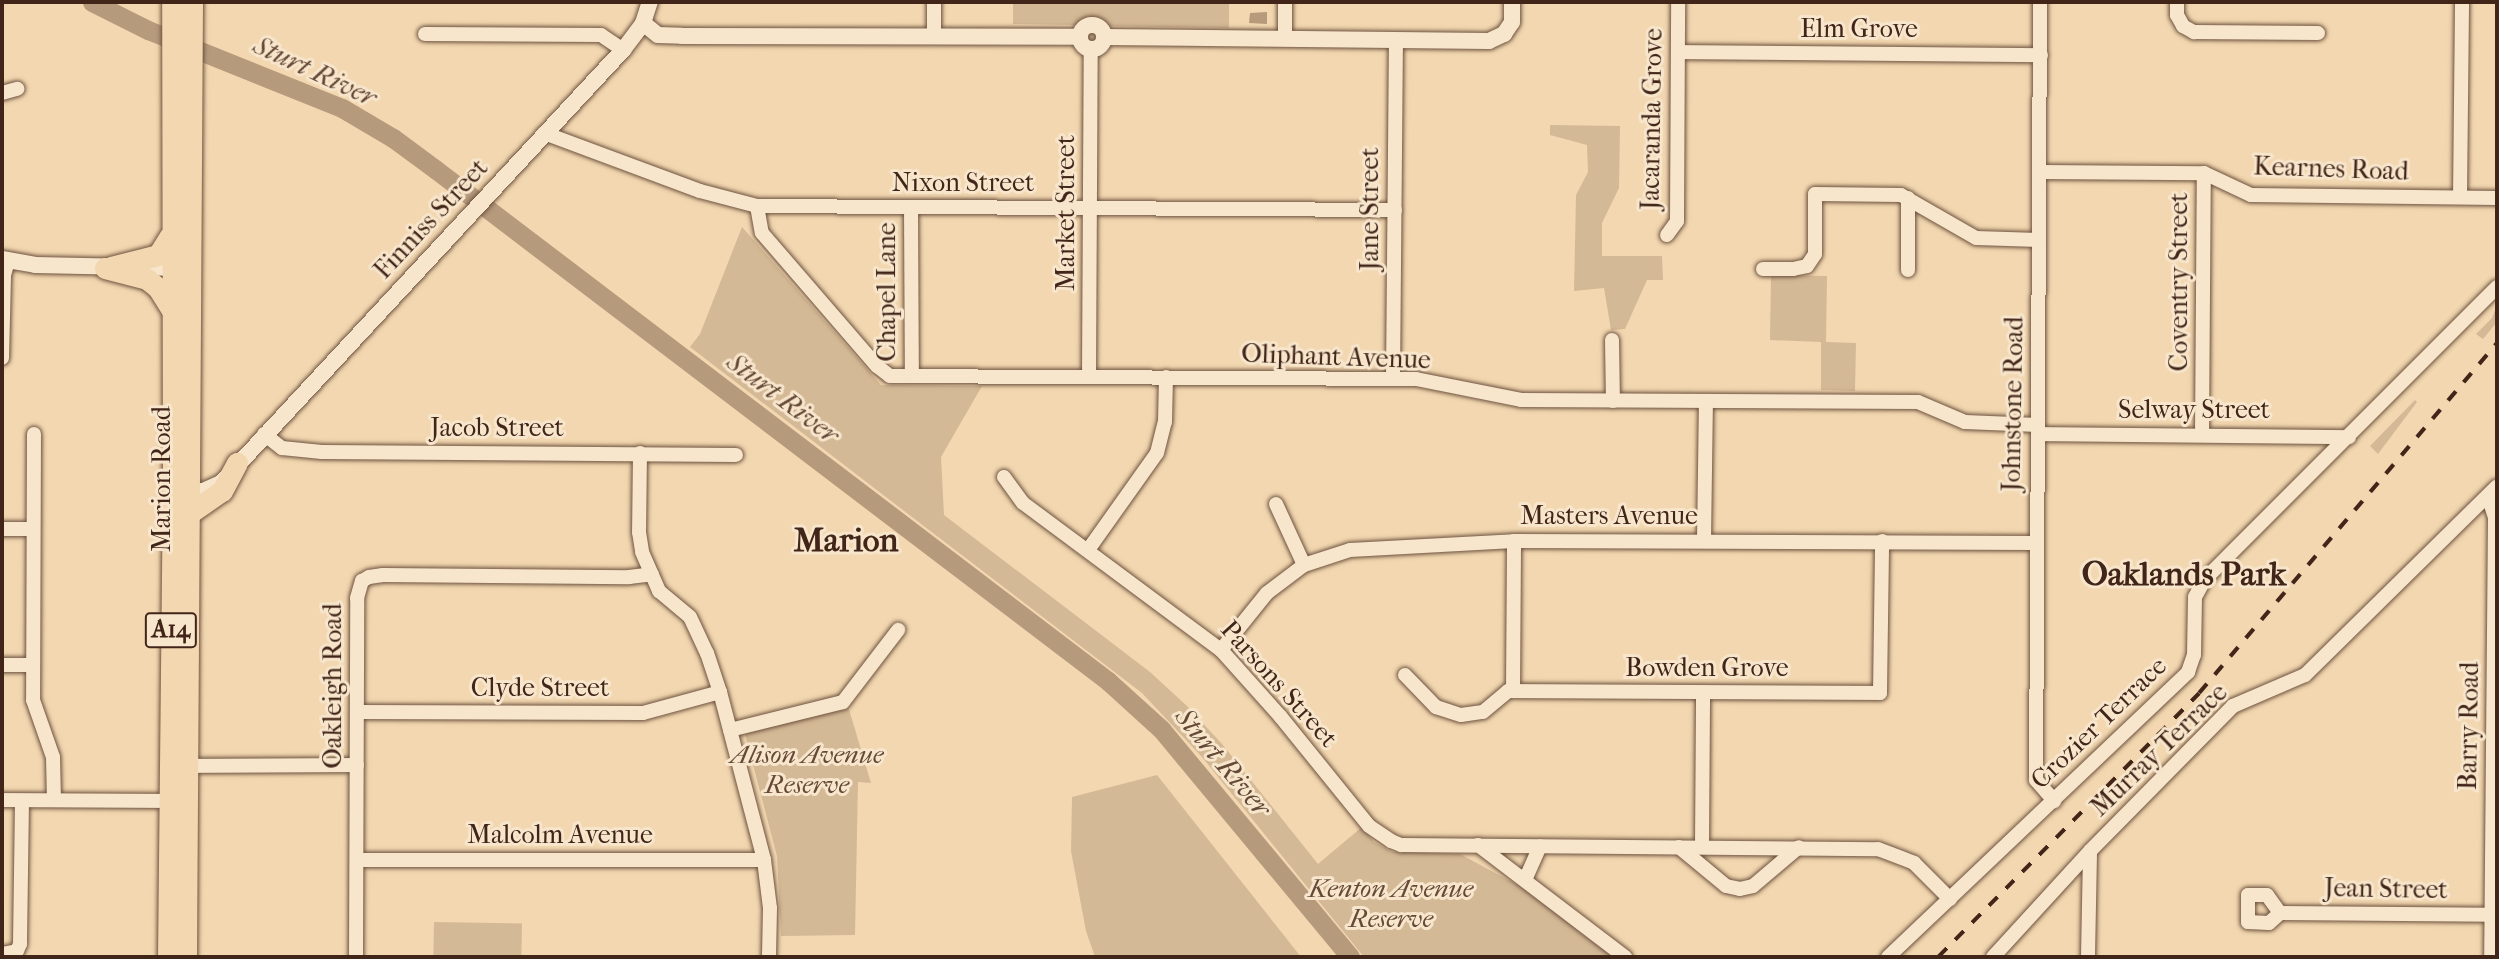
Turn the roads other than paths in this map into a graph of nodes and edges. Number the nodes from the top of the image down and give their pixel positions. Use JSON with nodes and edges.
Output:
{"nodes":[{"id":1,"x":192,"y":2,"type":"edge"},
{"id":2,"x":650,"y":2,"type":"edge"},
{"id":3,"x":934,"y":2,"type":"edge"},
{"id":4,"x":1285,"y":2,"type":"edge"},
{"id":5,"x":1512,"y":2,"type":"edge"},
{"id":6,"x":1678,"y":2,"type":"edge"},
{"id":7,"x":2040,"y":2,"type":"edge"},
{"id":8,"x":2177,"y":2,"type":"edge"},
{"id":9,"x":2462,"y":2,"type":"edge"},
{"id":10,"x":172,"y":9,"type":"edge"},
{"id":11,"x":643,"y":23,"type":"junction"},
{"id":12,"x":2318,"y":33,"type":"dead end"},
{"id":13,"x":425,"y":34,"type":"dead end"},
{"id":14,"x":934,"y":36,"type":"junction"},
{"id":15,"x":1285,"y":38,"type":"junction"},
{"id":16,"x":1396,"y":40,"type":"junction"},
{"id":17,"x":1086,"y":43,"type":"junction"},
{"id":18,"x":623,"y":50,"type":"junction"},
{"id":19,"x":1678,"y":52,"type":"junction"},
{"id":20,"x":2041,"y":55,"type":"junction"},
{"id":21,"x":181,"y":79,"type":"junction"},
{"id":22,"x":17,"y":89,"type":"dead end"},
{"id":23,"x":2,"y":93,"type":"edge"},
{"id":24,"x":544,"y":133,"type":"junction"},
{"id":25,"x":2040,"y":172,"type":"junction"},
{"id":26,"x":2204,"y":173,"type":"junction"},
{"id":27,"x":2460,"y":197,"type":"junction"},
{"id":28,"x":1908,"y":198,"type":"junction"},
{"id":29,"x":2497,"y":198,"type":"edge"},
{"id":30,"x":757,"y":206,"type":"junction"},
{"id":31,"x":911,"y":207,"type":"junction"},
{"id":32,"x":1090,"y":208,"type":"junction"},
{"id":33,"x":1395,"y":210,"type":"junction"},
{"id":34,"x":1667,"y":235,"type":"dead end"},
{"id":35,"x":170,"y":236,"type":"junction"},
{"id":36,"x":2039,"y":240,"type":"junction"},
{"id":37,"x":5,"y":260,"type":"edge"},
{"id":38,"x":105,"y":268,"type":"junction"},
{"id":39,"x":181,"y":268,"type":"junction"},
{"id":40,"x":1763,"y":269,"type":"dead end"},
{"id":41,"x":1908,"y":270,"type":"dead end"},
{"id":42,"x":2497,"y":287,"type":"edge"},
{"id":43,"x":171,"y":309,"type":"junction"},
{"id":44,"x":1612,"y":340,"type":"dead end"},
{"id":45,"x":2,"y":358,"type":"edge"},
{"id":46,"x":912,"y":376,"type":"junction"},
{"id":47,"x":1089,"y":377,"type":"junction"},
{"id":48,"x":1166,"y":377,"type":"junction"},
{"id":49,"x":1393,"y":379,"type":"junction"},
{"id":50,"x":1613,"y":401,"type":"junction"},
{"id":51,"x":1706,"y":401,"type":"junction"},
{"id":52,"x":2038,"y":429,"type":"junction"},
{"id":53,"x":34,"y":434,"type":"dead end"},
{"id":54,"x":264,"y":434,"type":"junction"},
{"id":55,"x":2202,"y":434,"type":"junction"},
{"id":56,"x":2349,"y":437,"type":"junction"},
{"id":57,"x":640,"y":453,"type":"junction"},
{"id":58,"x":736,"y":455,"type":"dead end"},
{"id":59,"x":237,"y":463,"type":"junction"},
{"id":60,"x":1004,"y":477,"type":"dead end"},
{"id":61,"x":182,"y":487,"type":"junction"},
{"id":62,"x":2493,"y":491,"type":"edge"},
{"id":63,"x":1276,"y":504,"type":"dead end"},
{"id":64,"x":190,"y":513,"type":"junction"},
{"id":65,"x":2,"y":529,"type":"edge"},
{"id":66,"x":33,"y":529,"type":"junction"},
{"id":67,"x":1514,"y":541,"type":"junction"},
{"id":68,"x":1704,"y":541,"type":"junction"},
{"id":69,"x":1882,"y":541,"type":"junction"},
{"id":70,"x":2036,"y":543,"type":"junction"},
{"id":71,"x":1088,"y":550,"type":"junction"},
{"id":72,"x":1304,"y":565,"type":"junction"},
{"id":73,"x":652,"y":574,"type":"junction"},
{"id":74,"x":898,"y":630,"type":"dead end"},
{"id":75,"x":1221,"y":650,"type":"junction"},
{"id":76,"x":2,"y":665,"type":"edge"},
{"id":77,"x":33,"y":665,"type":"junction"},
{"id":78,"x":1405,"y":675,"type":"dead end"},
{"id":79,"x":1513,"y":691,"type":"junction"},
{"id":80,"x":720,"y":692,"type":"junction"},
{"id":81,"x":1703,"y":692,"type":"junction"},
{"id":82,"x":357,"y":712,"type":"junction"},
{"id":83,"x":730,"y":730,"type":"junction"},
{"id":84,"x":2495,"y":746,"type":"edge"},
{"id":85,"x":356,"y":765,"type":"junction"},
{"id":86,"x":179,"y":766,"type":"junction"},
{"id":87,"x":2,"y":800,"type":"edge"},
{"id":88,"x":54,"y":800,"type":"junction"},
{"id":89,"x":22,"y":801,"type":"junction"},
{"id":90,"x":170,"y":801,"type":"junction"},
{"id":91,"x":2054,"y":801,"type":"junction"},
{"id":92,"x":1478,"y":845,"type":"junction"},
{"id":93,"x":1540,"y":846,"type":"junction"},
{"id":94,"x":1679,"y":847,"type":"junction"},
{"id":95,"x":1702,"y":847,"type":"junction"},
{"id":96,"x":1799,"y":847,"type":"junction"},
{"id":97,"x":2090,"y":851,"type":"junction"},
{"id":98,"x":356,"y":860,"type":"junction"},
{"id":99,"x":764,"y":860,"type":"junction"},
{"id":100,"x":1525,"y":880,"type":"junction"},
{"id":101,"x":1950,"y":899,"type":"junction"},
{"id":102,"x":2280,"y":913,"type":"dead end"},
{"id":103,"x":2491,"y":915,"type":"junction"},
{"id":104,"x":2493,"y":948,"type":"edge"},
{"id":105,"x":2,"y":954,"type":"edge"},
{"id":106,"x":168,"y":957,"type":"edge"},
{"id":107,"x":186,"y":957,"type":"edge"},
{"id":108,"x":356,"y":957,"type":"edge"},
{"id":109,"x":769,"y":957,"type":"edge"},
{"id":110,"x":1625,"y":957,"type":"edge"},
{"id":111,"x":1888,"y":957,"type":"edge"},
{"id":112,"x":1993,"y":957,"type":"edge"},
{"id":113,"x":2088,"y":957,"type":"edge"}],
"edges":[{"from":1,"to":21,"type":"main road","name":"Marion Road","number":"A14"},
{"from":2,"to":11,"type":"street","name":"Finniss Street"},
{"from":3,"to":14,"type":"street"},
{"from":4,"to":15,"type":"street"},
{"from":5,"to":16,"type":"street"},
{"from":6,"to":19,"type":"street","name":"Jacaranda Grove"},
{"from":7,"to":20,"type":"street","name":"Johnstone Road"},
{"from":8,"to":12,"type":"street"},
{"from":9,"to":27,"type":"street"},
{"from":10,"to":21,"type":"main road","name":"Marion Road","number":"A14"},
{"from":11,"to":14,"type":"street"},
{"from":11,"to":18,"type":"street","name":"Finniss Street"},
{"from":13,"to":18,"type":"street"},
{"from":14,"to":17,"type":"street"},
{"from":15,"to":16,"type":"street"},
{"from":15,"to":17,"type":"street"},
{"from":16,"to":33,"type":"street","name":"Jane Street"},
{"from":17,"to":32,"type":"street","name":"Market Street"},
{"from":18,"to":24,"type":"street","name":"Finniss Street"},
{"from":19,"to":20,"type":"street","name":"Elm Grove"},
{"from":19,"to":34,"type":"street","name":"Jacaranda Grove"},
{"from":20,"to":25,"type":"street","name":"Johnstone Road"},
{"from":21,"to":35,"type":"main road","name":"Marion Road","number":"A14"},
{"from":21,"to":39,"type":"main road","name":"Marion Road","number":"A14"},
{"from":22,"to":23,"type":"street"},
{"from":24,"to":30,"type":"street","name":"Nixon Street"},
{"from":24,"to":54,"type":"street","name":"Finniss Street"},
{"from":25,"to":26,"type":"street","name":"Kearnes Road"},
{"from":25,"to":36,"type":"street","name":"Johnstone Road"},
{"from":26,"to":27,"type":"street","name":"Kearnes Road"},
{"from":26,"to":55,"type":"street","name":"Coventry Street"},
{"from":27,"to":29,"type":"street","name":"Kearnes Road"},
{"from":28,"to":36,"type":"street"},
{"from":28,"to":40,"type":"street"},
{"from":28,"to":41,"type":"street"},
{"from":30,"to":31,"type":"street","name":"Nixon Street"},
{"from":30,"to":46,"type":"street","name":"Oliphant Avenue"},
{"from":31,"to":32,"type":"street","name":"Nixon Street"},
{"from":31,"to":46,"type":"street","name":"Chapel Lane"},
{"from":32,"to":33,"type":"street","name":"Nixon Street"},
{"from":32,"to":47,"type":"street","name":"Market Street"},
{"from":33,"to":49,"type":"street","name":"Jane Street"},
{"from":35,"to":38,"type":"main road"},
{"from":35,"to":39,"type":"main road","name":"Marion Road","number":"A14"},
{"from":36,"to":52,"type":"street","name":"Johnstone Road"},
{"from":37,"to":38,"type":"street"},
{"from":37,"to":45,"type":"street"},
{"from":38,"to":39,"type":"street"},
{"from":38,"to":43,"type":"main road"},
{"from":39,"to":43,"type":"main road","name":"Marion Road","number":"A14"},
{"from":39,"to":61,"type":"main road","name":"Marion Road","number":"A14"},
{"from":42,"to":56,"type":"street","name":"Crozier Terrace"},
{"from":43,"to":61,"type":"main road","name":"Marion Road","number":"A14"},
{"from":44,"to":50,"type":"street"},
{"from":46,"to":47,"type":"street","name":"Oliphant Avenue"},
{"from":47,"to":48,"type":"street","name":"Oliphant Avenue"},
{"from":48,"to":49,"type":"street","name":"Oliphant Avenue"},
{"from":48,"to":71,"type":"street"},
{"from":49,"to":50,"type":"street","name":"Oliphant Avenue"},
{"from":50,"to":51,"type":"street","name":"Oliphant Avenue"},
{"from":51,"to":52,"type":"street","name":"Oliphant Avenue"},
{"from":51,"to":68,"type":"street"},
{"from":52,"to":55,"type":"street","name":"Selway Street"},
{"from":52,"to":70,"type":"street","name":"Johnstone Road"},
{"from":53,"to":66,"type":"street"},
{"from":54,"to":57,"type":"street","name":"Jacob Street"},
{"from":54,"to":59,"type":"street","name":"Finniss Street"},
{"from":55,"to":56,"type":"street","name":"Selway Street"},
{"from":56,"to":91,"type":"street","name":"Crozier Terrace"},
{"from":57,"to":58,"type":"street","name":"Jacob Street"},
{"from":57,"to":73,"type":"street"},
{"from":59,"to":61,"type":"street","name":"Finniss Street"},
{"from":59,"to":64,"type":"main road"},
{"from":60,"to":71,"type":"street","name":"Parsons Street"},
{"from":61,"to":64,"type":"main road","name":"Marion Road","number":"A14"},
{"from":61,"to":86,"type":"main road","name":"Marion Road","number":"A14"},
{"from":62,"to":84,"type":"street","name":"Barry Road"},
{"from":62,"to":97,"type":"street","name":"Murray Terrace"},
{"from":63,"to":72,"type":"street"},
{"from":64,"to":86,"type":"main road","name":"Marion Road","number":"A14"},
{"from":65,"to":66,"type":"street"},
{"from":66,"to":77,"type":"street"},
{"from":67,"to":68,"type":"street","name":"Masters Avenue"},
{"from":67,"to":72,"type":"street","name":"Masters Avenue"},
{"from":67,"to":79,"type":"street"},
{"from":68,"to":69,"type":"street","name":"Masters Avenue"},
{"from":69,"to":70,"type":"street","name":"Masters Avenue"},
{"from":69,"to":81,"type":"street","name":"Bowden Grove"},
{"from":70,"to":91,"type":"street","name":"Johnstone Road"},
{"from":71,"to":75,"type":"street","name":"Parsons Street"},
{"from":72,"to":75,"type":"street","name":"Masters Avenue"},
{"from":73,"to":80,"type":"street"},
{"from":73,"to":82,"type":"street","name":"Oakleigh Road"},
{"from":74,"to":83,"type":"street"},
{"from":75,"to":92,"type":"street","name":"Parsons Street"},
{"from":76,"to":77,"type":"street"},
{"from":77,"to":88,"type":"street"},
{"from":78,"to":79,"type":"street"},
{"from":79,"to":81,"type":"street","name":"Bowden Grove"},
{"from":80,"to":82,"type":"street","name":"Clyde Street"},
{"from":80,"to":83,"type":"street"},
{"from":81,"to":95,"type":"street"},
{"from":82,"to":85,"type":"street","name":"Oakleigh Road"},
{"from":83,"to":99,"type":"street"},
{"from":84,"to":103,"type":"street","name":"Barry Road"},
{"from":85,"to":86,"type":"street"},
{"from":85,"to":98,"type":"street","name":"Oakleigh Road"},
{"from":86,"to":90,"type":"main road","name":"Marion Road","number":"A14"},
{"from":86,"to":107,"type":"main road","name":"Marion Road","number":"A14"},
{"from":87,"to":89,"type":"street"},
{"from":88,"to":89,"type":"street"},
{"from":88,"to":90,"type":"street"},
{"from":89,"to":105,"type":"street"},
{"from":90,"to":106,"type":"main road","name":"Marion Road","number":"A14"},
{"from":91,"to":101,"type":"street","name":"Crozier Terrace"},
{"from":92,"to":93,"type":"street","name":"Parsons Street"},
{"from":92,"to":100,"type":"street"},
{"from":93,"to":94,"type":"street","name":"Parsons Street"},
{"from":93,"to":100,"type":"street"},
{"from":94,"to":95,"type":"street","name":"Parsons Street"},
{"from":94,"to":96,"type":"street"},
{"from":95,"to":96,"type":"street","name":"Parsons Street"},
{"from":96,"to":101,"type":"street","name":"Parsons Street"},
{"from":97,"to":112,"type":"street","name":"Murray Terrace"},
{"from":97,"to":113,"type":"street"},
{"from":98,"to":99,"type":"street","name":"Malcolm Avenue"},
{"from":98,"to":108,"type":"street","name":"Oakleigh Road"},
{"from":99,"to":109,"type":"street"},
{"from":100,"to":110,"type":"street"},
{"from":101,"to":111,"type":"street","name":"Crozier Terrace"},
{"from":102,"to":103,"type":"street","name":"Jean Street"},
{"from":103,"to":104,"type":"street","name":"Barry Road"}]}
